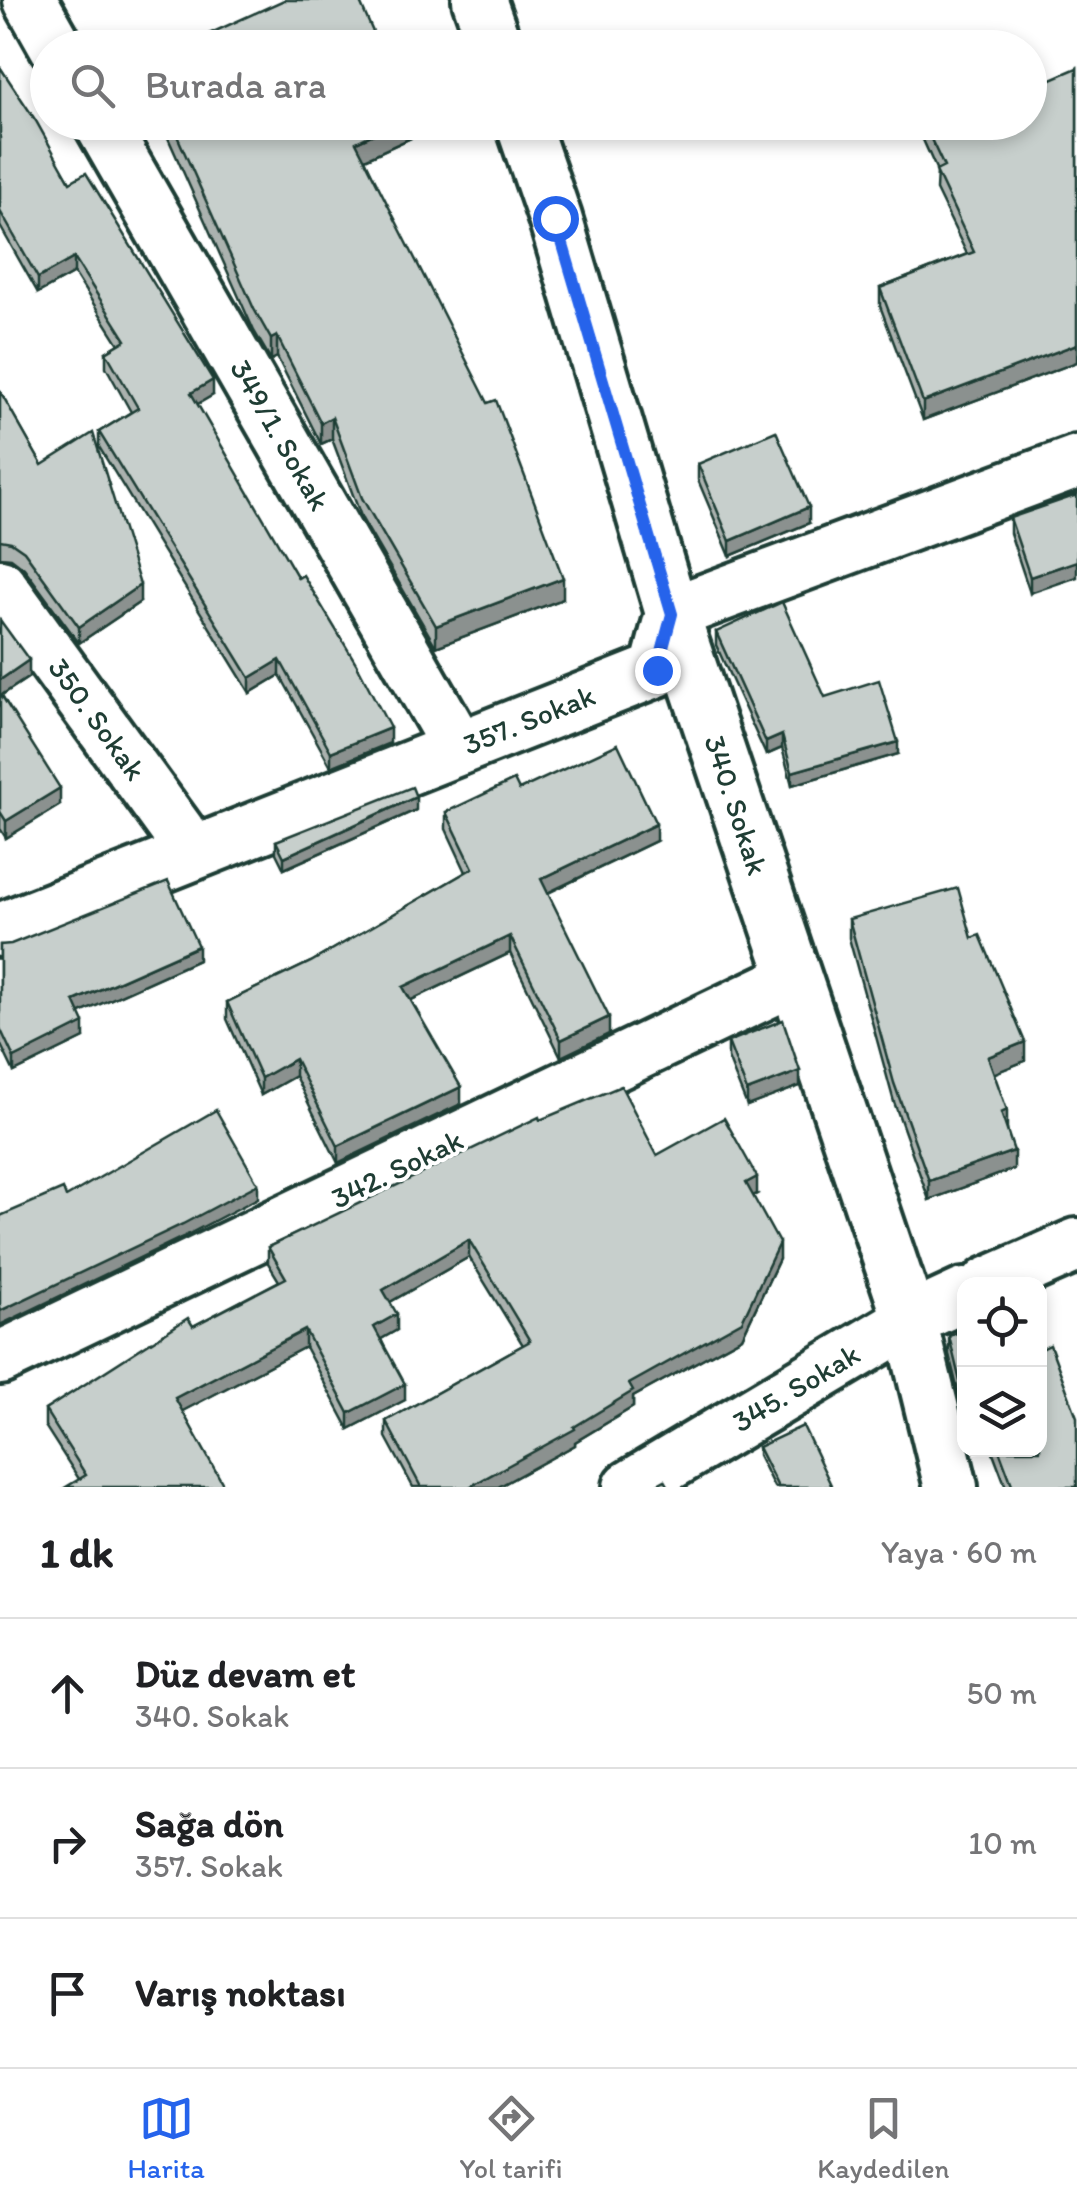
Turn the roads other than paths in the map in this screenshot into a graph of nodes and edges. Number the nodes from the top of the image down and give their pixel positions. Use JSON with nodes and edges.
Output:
{"nodes":[{"id":1,"x":30,"y":0,"type":"edge"},
{"id":2,"x":479,"y":0,"type":"edge"},
{"id":3,"x":509,"y":0,"type":"edge"},
{"id":4,"x":47,"y":30,"type":"edge"},
{"id":5,"x":490,"y":30,"type":"edge"},
{"id":6,"x":507,"y":30,"type":"edge"},
{"id":7,"x":110,"y":140,"type":"edge"},
{"id":8,"x":528,"y":140,"type":"edge"},
{"id":9,"x":1077,"y":462,"type":"edge"},
{"id":10,"x":0,"y":586,"type":"edge"},
{"id":11,"x":672,"y":614,"type":"junction"},
{"id":12,"x":459,"y":748,"type":"junction"},
{"id":13,"x":194,"y":852,"type":"junction"},
{"id":14,"x":0,"y":930,"type":"edge"},
{"id":15,"x":793,"y":979,"type":"junction"},
{"id":16,"x":1077,"y":1244,"type":"edge"},
{"id":17,"x":1004,"y":1277,"type":"edge"},
{"id":18,"x":957,"y":1298,"type":"edge"},
{"id":19,"x":910,"y":1320,"type":"junction"},
{"id":20,"x":0,"y":1358,"type":"edge"},
{"id":21,"x":630,"y":1487,"type":"edge"},
{"id":22,"x":951,"y":1487,"type":"edge"}],
"edges":[{"from":1,"to":4,"type":"street"},
{"from":2,"to":5,"type":"street"},
{"from":3,"to":6,"type":"street"},
{"from":7,"to":12,"type":"street","name":"349/1. Sokak"},
{"from":8,"to":11,"type":"street","name":"340. Sokak"},
{"from":9,"to":11,"type":"street"},
{"from":10,"to":13,"type":"street","name":"350. Sokak"},
{"from":11,"to":12,"type":"street","name":"357. Sokak"},
{"from":11,"to":15,"type":"street","name":"340. Sokak"},
{"from":12,"to":13,"type":"street","name":"357. Sokak"},
{"from":13,"to":14,"type":"street","name":"357. Sokak"},
{"from":15,"to":19,"type":"street","name":"340. Sokak"},
{"from":15,"to":20,"type":"street","name":"342. Sokak"},
{"from":16,"to":17,"type":"street"},
{"from":18,"to":19,"type":"street","name":"345. Sokak"},
{"from":19,"to":21,"type":"street","name":"345. Sokak"},
{"from":19,"to":22,"type":"street","name":"340. Sokak"}]}
